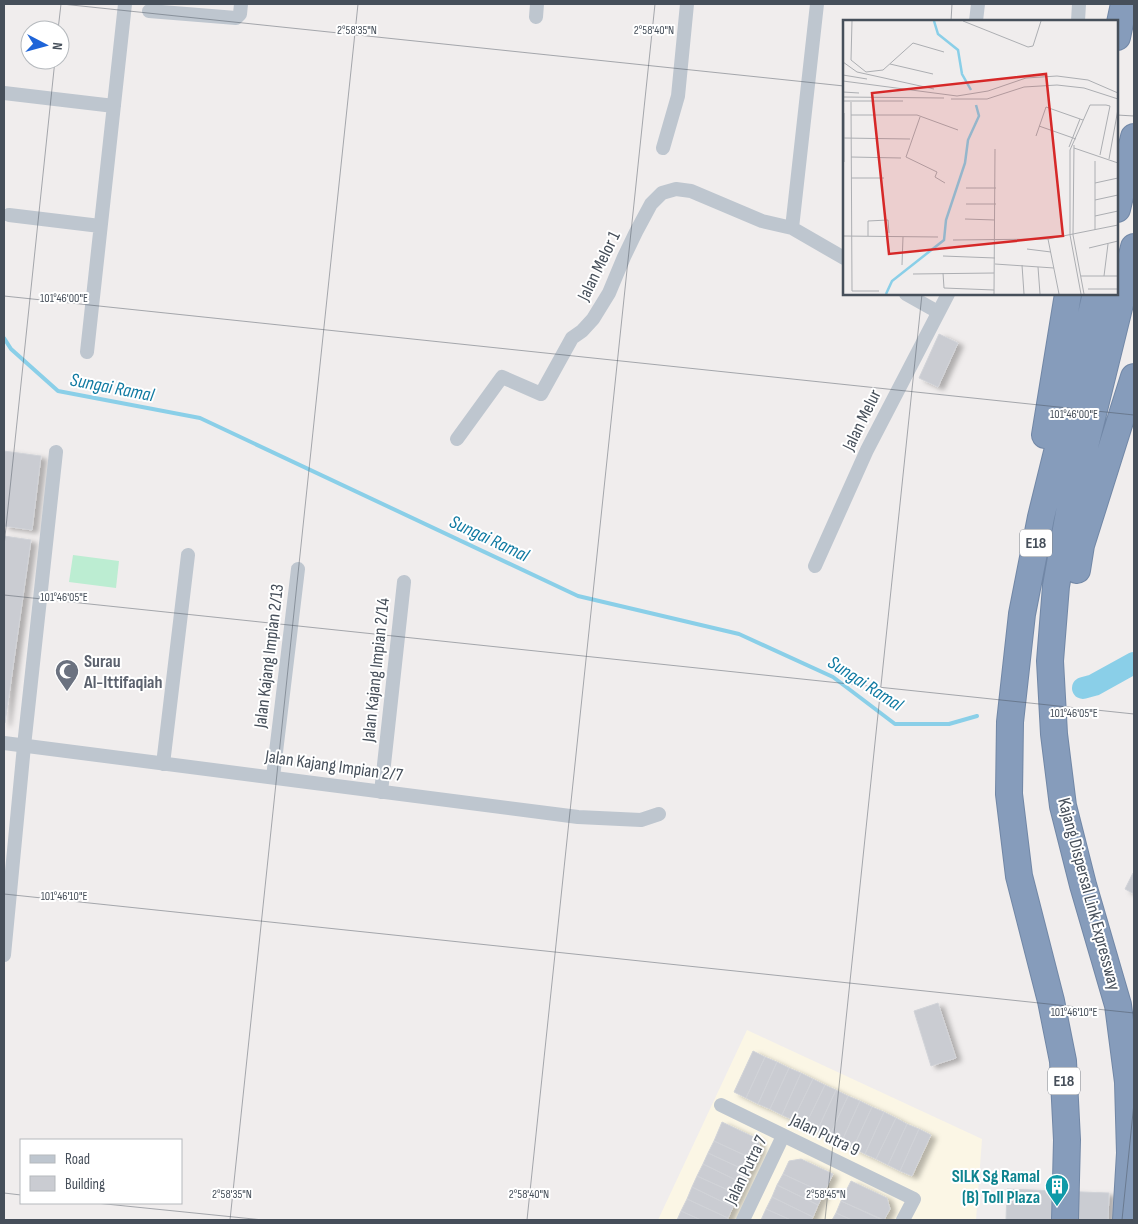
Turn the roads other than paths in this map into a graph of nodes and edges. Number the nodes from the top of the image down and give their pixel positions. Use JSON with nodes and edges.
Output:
{"nodes":[{"id":1,"x":125,"y":4,"type":"edge"},
{"id":2,"x":241,"y":4,"type":"edge"},
{"id":3,"x":687,"y":4,"type":"edge"},
{"id":4,"x":817,"y":4,"type":"edge"},
{"id":5,"x":978,"y":4,"type":"edge"},
{"id":6,"x":1079,"y":4,"type":"edge"},
{"id":7,"x":1108,"y":4,"type":"edge"},
{"id":8,"x":1124,"y":4,"type":"edge"},
{"id":9,"x":149,"y":11,"type":"dead end"},
{"id":10,"x":976,"y":20,"type":"edge"},
{"id":11,"x":1078,"y":20,"type":"edge"},
{"id":12,"x":1106,"y":20,"type":"edge"},
{"id":13,"x":1118,"y":33,"type":"edge"},
{"id":14,"x":4,"y":93,"type":"edge"},
{"id":15,"x":114,"y":106,"type":"junction"},
{"id":16,"x":1134,"y":137,"type":"edge"},
{"id":17,"x":663,"y":148,"type":"dead end"},
{"id":18,"x":1118,"y":205,"type":"edge"},
{"id":19,"x":9,"y":215,"type":"dead end"},
{"id":20,"x":100,"y":226,"type":"junction"},
{"id":21,"x":792,"y":228,"type":"junction"},
{"id":22,"x":1134,"y":247,"type":"edge"},
{"id":23,"x":843,"y":257,"type":"edge"},
{"id":24,"x":908,"y":295,"type":"edge"},
{"id":25,"x":947,"y":295,"type":"edge"},
{"id":26,"x":1068,"y":295,"type":"edge"},
{"id":27,"x":1096,"y":295,"type":"edge"},
{"id":28,"x":938,"y":312,"type":"junction"},
{"id":29,"x":87,"y":352,"type":"dead end"},
{"id":30,"x":1134,"y":376,"type":"edge"},
{"id":31,"x":457,"y":439,"type":"dead end"},
{"id":32,"x":56,"y":452,"type":"dead end"},
{"id":33,"x":1046,"y":498,"type":"junction"},
{"id":34,"x":188,"y":555,"type":"dead end"},
{"id":35,"x":815,"y":566,"type":"dead end"},
{"id":36,"x":298,"y":569,"type":"dead end"},
{"id":37,"x":404,"y":582,"type":"dead end"},
{"id":38,"x":4,"y":743,"type":"edge"},
{"id":39,"x":24,"y":746,"type":"junction"},
{"id":40,"x":163,"y":764,"type":"junction"},
{"id":41,"x":273,"y":777,"type":"junction"},
{"id":42,"x":381,"y":792,"type":"junction"},
{"id":43,"x":1063,"y":806,"type":"junction"},
{"id":44,"x":658,"y":814,"type":"dead end"},
{"id":45,"x":4,"y":955,"type":"edge"},
{"id":46,"x":721,"y":1105,"type":"dead end"},
{"id":47,"x":783,"y":1136,"type":"junction"},
{"id":48,"x":743,"y":1220,"type":"edge"},
{"id":49,"x":903,"y":1220,"type":"edge"},
{"id":50,"x":1065,"y":1220,"type":"edge"},
{"id":51,"x":1126,"y":1220,"type":"edge"}],
"edges":[{"from":1,"to":15,"type":"street"},
{"from":2,"to":9,"type":"street"},
{"from":3,"to":17,"type":"street"},
{"from":4,"to":21,"type":"street"},
{"from":5,"to":10,"type":"street"},
{"from":6,"to":11,"type":"street"},
{"from":7,"to":12,"type":"highway"},
{"from":8,"to":13,"type":"highway"},
{"from":14,"to":15,"type":"street"},
{"from":15,"to":20,"type":"street"},
{"from":16,"to":18,"type":"highway"},
{"from":19,"to":20,"type":"street"},
{"from":20,"to":29,"type":"street"},
{"from":21,"to":23,"type":"street","name":"Jalan Melor 1"},
{"from":21,"to":31,"type":"street","name":"Jalan Melor 1"},
{"from":22,"to":43,"type":"highway","name":"Kajang Dispersal Link Expressway","number":"E18"},
{"from":24,"to":28,"type":"street"},
{"from":25,"to":28,"type":"street","name":"Jalan Melur"},
{"from":26,"to":33,"type":"highway"},
{"from":27,"to":33,"type":"highway","number":"E18"},
{"from":28,"to":35,"type":"street","name":"Jalan Melur"},
{"from":30,"to":43,"type":"highway"},
{"from":32,"to":39,"type":"street"},
{"from":33,"to":50,"type":"highway","number":"E18"},
{"from":34,"to":40,"type":"street"},
{"from":36,"to":41,"type":"street","name":"Jalan Kajang Impian 2/13"},
{"from":37,"to":42,"type":"street","name":"Jalan Kajang Impian 2/14"},
{"from":38,"to":39,"type":"street","name":"Jalan Kajang Impian 2/7"},
{"from":39,"to":40,"type":"street","name":"Jalan Kajang Impian 2/7"},
{"from":39,"to":45,"type":"street"},
{"from":40,"to":41,"type":"street","name":"Jalan Kajang Impian 2/7"},
{"from":41,"to":42,"type":"street","name":"Jalan Kajang Impian 2/7"},
{"from":42,"to":44,"type":"street","name":"Jalan Kajang Impian 2/7"},
{"from":43,"to":51,"type":"highway","name":"Kajang Dispersal Link Expressway","number":"E18"},
{"from":46,"to":47,"type":"street","name":"Jalan Putra 9"},
{"from":47,"to":48,"type":"street","name":"Jalan Putra 7"},
{"from":47,"to":49,"type":"street","name":"Jalan Putra 9"}]}
